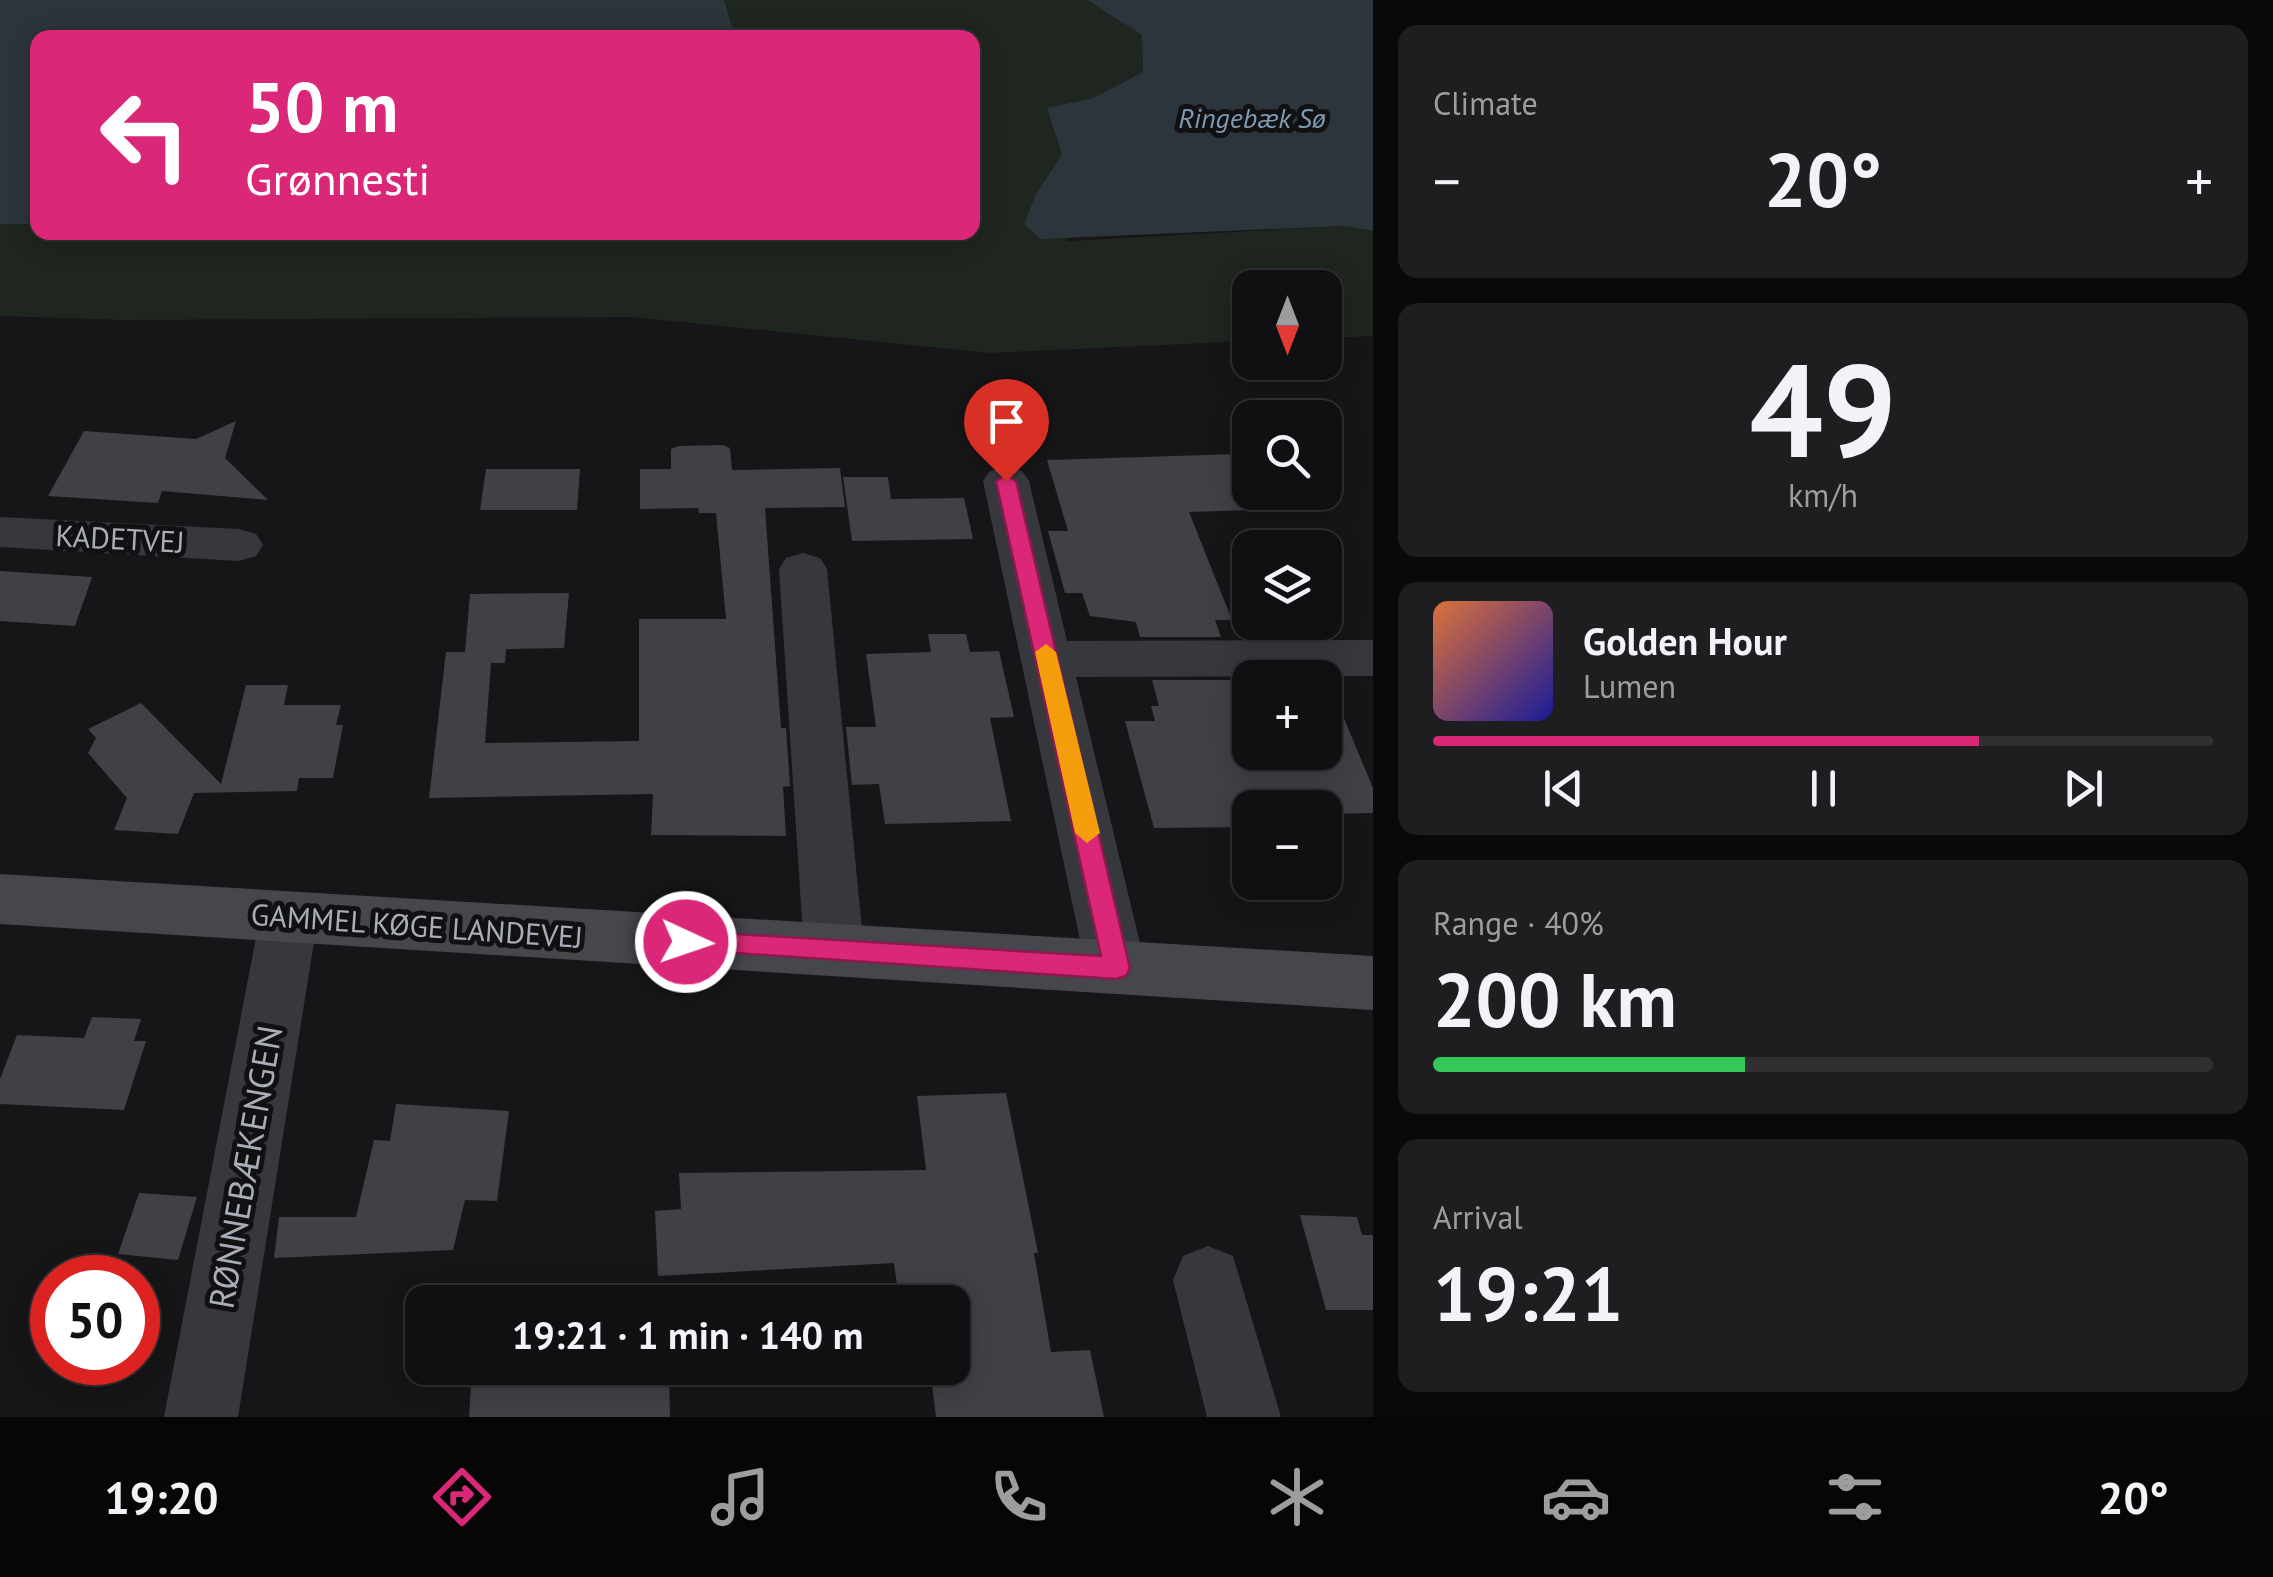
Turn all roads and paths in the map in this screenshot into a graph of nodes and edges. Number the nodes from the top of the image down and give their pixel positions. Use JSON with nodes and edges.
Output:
{"nodes":[{"id":1,"x":1006,"y":481,"type":"dead end"},
{"id":2,"x":0,"y":532,"type":"edge"},
{"id":3,"x":239,"y":545,"type":"dead end"},
{"id":4,"x":803,"y":569,"type":"dead end"},
{"id":5,"x":1373,"y":658,"type":"edge"},
{"id":6,"x":1047,"y":660,"type":"junction"},
{"id":7,"x":0,"y":899,"type":"edge"},
{"id":8,"x":289,"y":917,"type":"junction"},
{"id":9,"x":834,"y":950,"type":"junction"},
{"id":10,"x":1116,"y":968,"type":"junction"},
{"id":11,"x":1373,"y":983,"type":"edge"},
{"id":12,"x":1208,"y":1280,"type":"dead end"},
{"id":13,"x":201,"y":1417,"type":"edge"},
{"id":14,"x":1244,"y":1417,"type":"edge"}],
"edges":[{"from":1,"to":6,"type":"street"},
{"from":2,"to":3,"type":"street","name":"KADETVEJ"},
{"from":4,"to":9,"type":"street"},
{"from":5,"to":6,"type":"street"},
{"from":6,"to":10,"type":"street"},
{"from":7,"to":8,"type":"main road","name":"GAMMEL KØGE LANDEVEJ"},
{"from":8,"to":9,"type":"main road","name":"GAMMEL KØGE LANDEVEJ"},
{"from":8,"to":13,"type":"street","name":"RØNNEBÆKENGEN"},
{"from":9,"to":10,"type":"main road","name":"GAMMEL KØGE LANDEVEJ"},
{"from":10,"to":11,"type":"main road","name":"GAMMEL KØGE LANDEVEJ"},
{"from":12,"to":14,"type":"street"}]}
